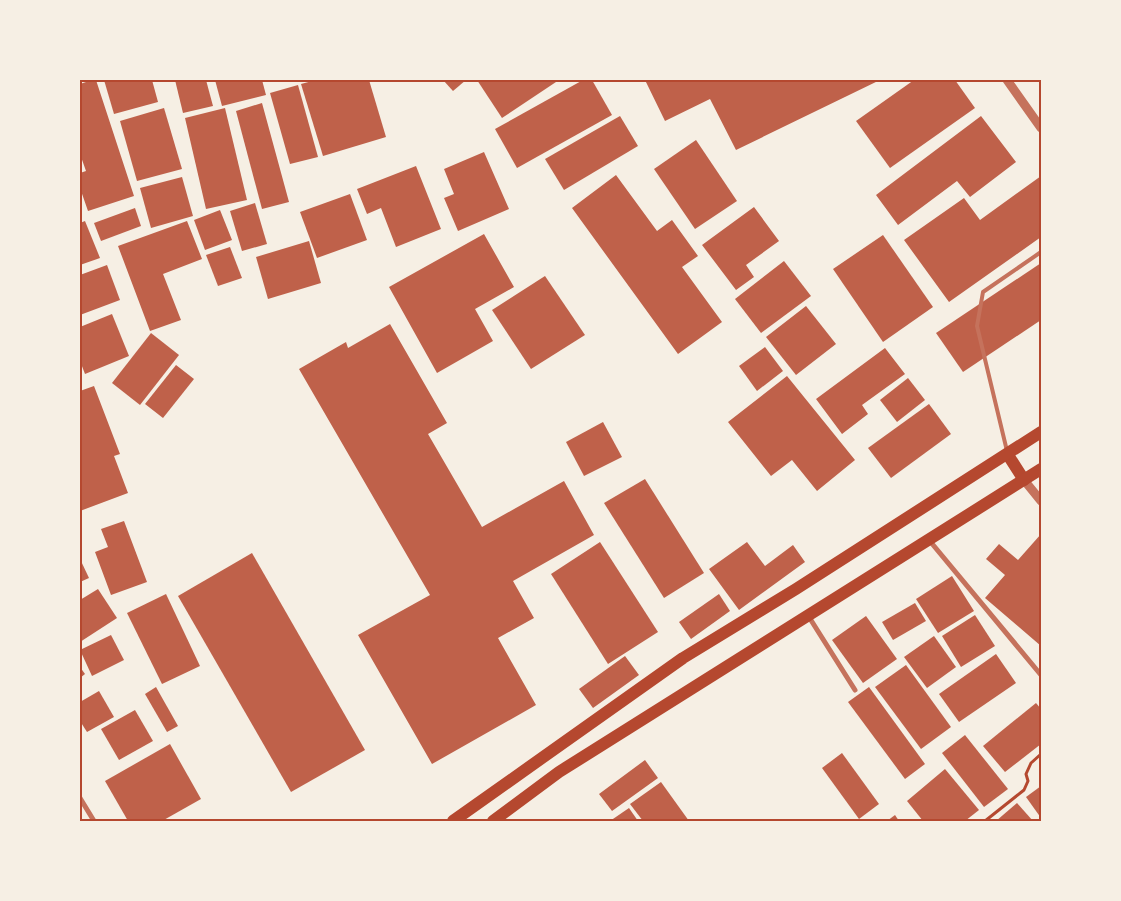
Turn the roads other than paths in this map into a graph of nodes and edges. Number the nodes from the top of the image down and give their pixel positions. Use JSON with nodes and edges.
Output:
{"nodes":[{"id":1,"x":1007,"y":80,"type":"edge"},
{"id":2,"x":1041,"y":128,"type":"edge"},
{"id":3,"x":1041,"y":252,"type":"edge"},
{"id":4,"x":1041,"y":432,"type":"edge"},
{"id":5,"x":1008,"y":455,"type":"junction"},
{"id":6,"x":1041,"y":468,"type":"edge"},
{"id":7,"x":1024,"y":480,"type":"junction"},
{"id":8,"x":1041,"y":501,"type":"edge"},
{"id":9,"x":929,"y":539,"type":"junction"},
{"id":10,"x":808,"y":615,"type":"junction"},
{"id":11,"x":1041,"y":675,"type":"edge"},
{"id":12,"x":855,"y":690,"type":"dead end"},
{"id":13,"x":80,"y":798,"type":"edge"},
{"id":14,"x":94,"y":821,"type":"edge"},
{"id":15,"x":453,"y":821,"type":"edge"},
{"id":16,"x":493,"y":821,"type":"edge"}],
"edges":[{"from":1,"to":2,"type":"street"},
{"from":3,"to":5,"type":"lane"},
{"from":4,"to":5,"type":"main road"},
{"from":5,"to":7,"type":"main road"},
{"from":5,"to":15,"type":"main road"},
{"from":6,"to":7,"type":"main road"},
{"from":7,"to":8,"type":"street"},
{"from":7,"to":9,"type":"main road"},
{"from":9,"to":10,"type":"main road"},
{"from":9,"to":11,"type":"street"},
{"from":10,"to":12,"type":"street"},
{"from":10,"to":16,"type":"main road"},
{"from":13,"to":14,"type":"street"}]}
